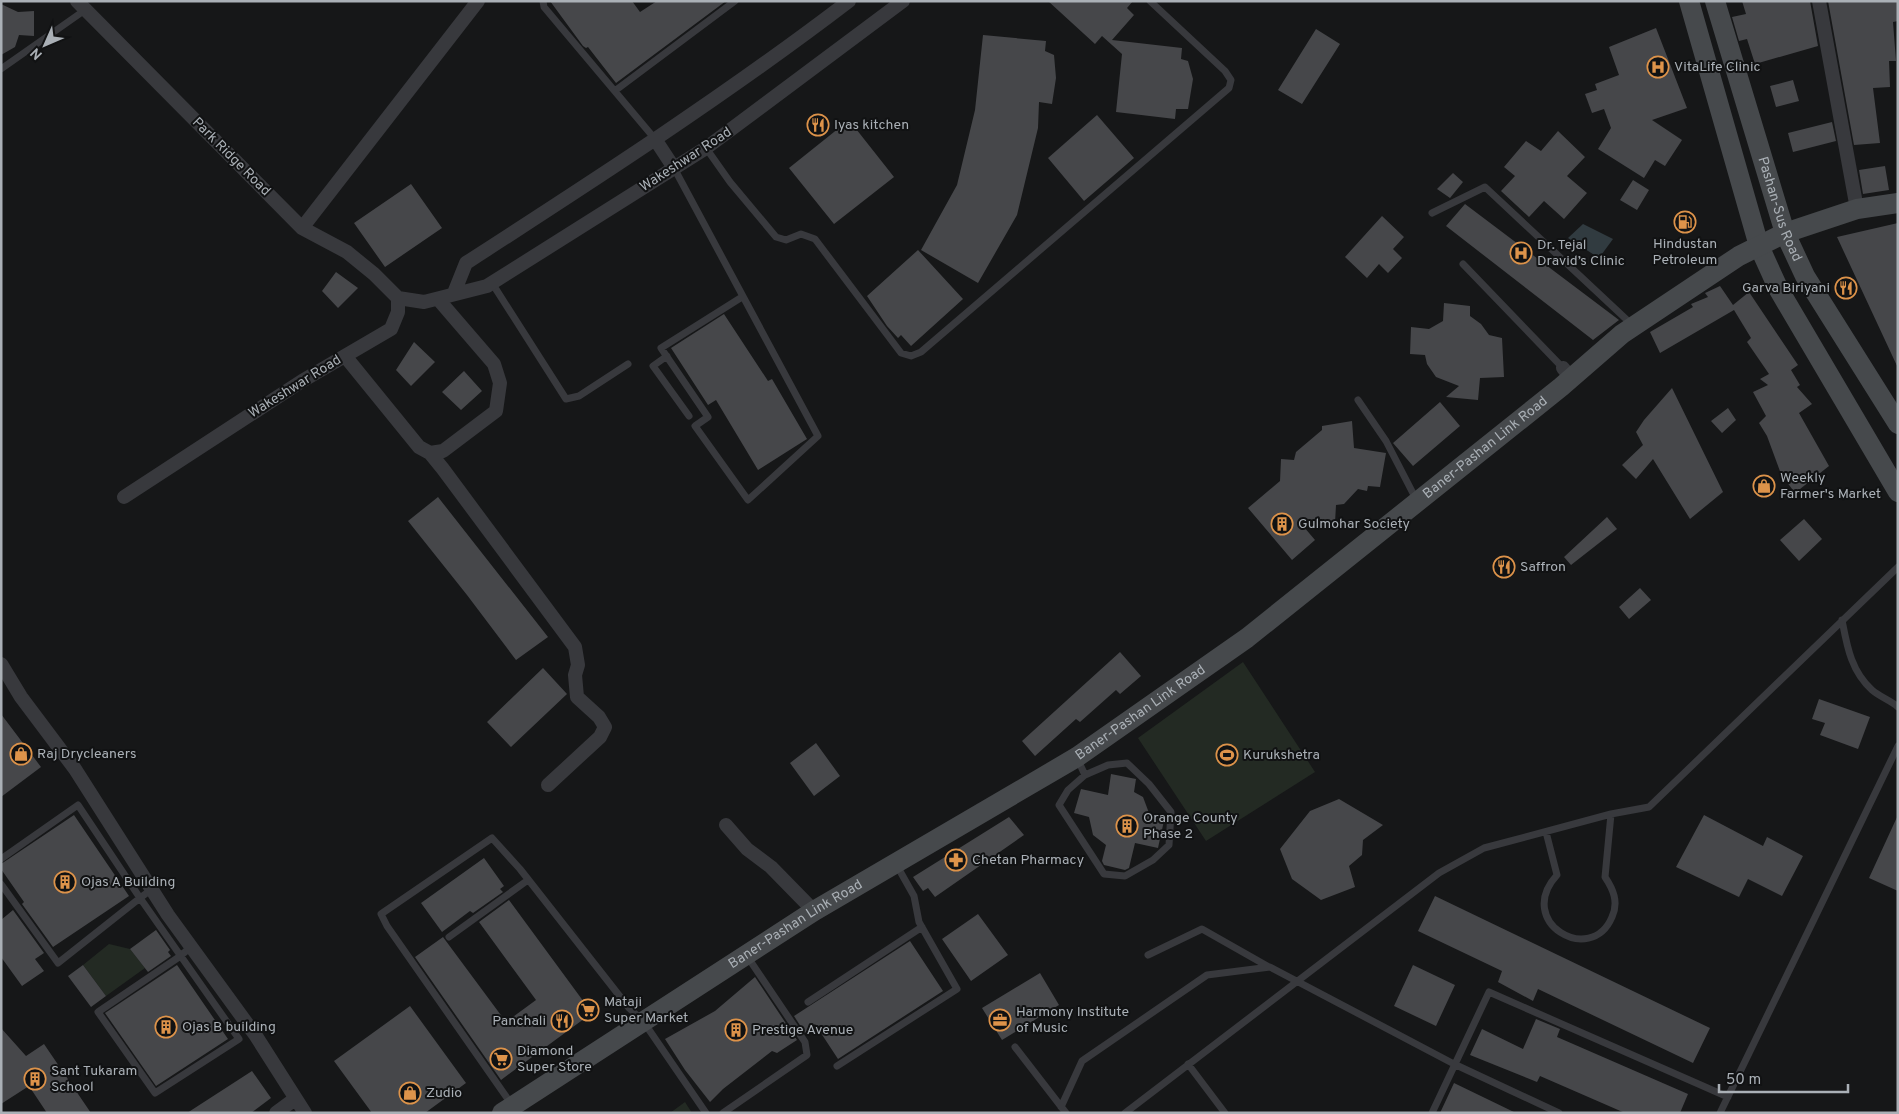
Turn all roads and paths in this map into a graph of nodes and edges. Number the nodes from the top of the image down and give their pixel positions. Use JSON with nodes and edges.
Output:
{"nodes":[{"id":1,"x":543,"y":1,"type":"edge"},
{"id":2,"x":735,"y":1,"type":"edge"},
{"id":3,"x":849,"y":1,"type":"edge"},
{"id":4,"x":903,"y":1,"type":"edge"},
{"id":5,"x":1150,"y":1,"type":"edge"},
{"id":6,"x":1689,"y":1,"type":"edge"},
{"id":7,"x":1715,"y":1,"type":"edge"},
{"id":8,"x":1819,"y":1,"type":"edge"},
{"id":9,"x":476,"y":3,"type":"edge"},
{"id":10,"x":81,"y":6,"type":"edge"},
{"id":11,"x":1,"y":69,"type":"edge"},
{"id":12,"x":616,"y":90,"type":"junction"},
{"id":13,"x":655,"y":140,"type":"junction"},
{"id":14,"x":706,"y":148,"type":"junction"},
{"id":15,"x":674,"y":168,"type":"junction"},
{"id":16,"x":1898,"y":203,"type":"edge"},
{"id":17,"x":1857,"y":209,"type":"junction"},
{"id":18,"x":1432,"y":213,"type":"dead end"},
{"id":19,"x":302,"y":228,"type":"junction"},
{"id":20,"x":1785,"y":233,"type":"junction"},
{"id":21,"x":1759,"y":246,"type":"junction"},
{"id":22,"x":1463,"y":264,"type":"dead end"},
{"id":23,"x":492,"y":283,"type":"junction"},
{"id":24,"x":454,"y":293,"type":"junction"},
{"id":25,"x":742,"y":297,"type":"junction"},
{"id":26,"x":398,"y":298,"type":"junction"},
{"id":27,"x":438,"y":300,"type":"junction"},
{"id":28,"x":1629,"y":323,"type":"junction"},
{"id":29,"x":345,"y":356,"type":"junction"},
{"id":30,"x":667,"y":356,"type":"junction"},
{"id":31,"x":628,"y":364,"type":"dead end"},
{"id":32,"x":1567,"y":373,"type":"junction"},
{"id":33,"x":1358,"y":400,"type":"dead end"},
{"id":34,"x":689,"y":416,"type":"dead end"},
{"id":35,"x":1898,"y":424,"type":"edge"},
{"id":36,"x":430,"y":453,"type":"junction"},
{"id":37,"x":1898,"y":492,"type":"edge"},
{"id":38,"x":124,"y":497,"type":"dead end"},
{"id":39,"x":1418,"y":501,"type":"junction"},
{"id":40,"x":1898,"y":566,"type":"edge"},
{"id":41,"x":1842,"y":620,"type":"junction"},
{"id":42,"x":1,"y":664,"type":"edge"},
{"id":43,"x":1898,"y":707,"type":"edge"},
{"id":44,"x":1898,"y":746,"type":"edge"},
{"id":45,"x":1077,"y":757,"type":"junction"},
{"id":46,"x":1085,"y":775,"type":"junction"},
{"id":47,"x":548,"y":785,"type":"dead end"},
{"id":48,"x":91,"y":794,"type":"junction"},
{"id":49,"x":78,"y":805,"type":"junction"},
{"id":50,"x":1611,"y":814,"type":"junction"},
{"id":51,"x":726,"y":824,"type":"dead end"},
{"id":52,"x":1546,"y":832,"type":"junction"},
{"id":53,"x":1,"y":859,"type":"edge"},
{"id":54,"x":895,"y":863,"type":"junction"},
{"id":55,"x":528,"y":880,"type":"junction"},
{"id":56,"x":1,"y":884,"type":"edge"},
{"id":57,"x":152,"y":889,"type":"junction"},
{"id":58,"x":140,"y":898,"type":"junction"},
{"id":59,"x":814,"y":911,"type":"junction"},
{"id":60,"x":922,"y":927,"type":"junction"},
{"id":61,"x":449,"y":937,"type":"dead end"},
{"id":62,"x":192,"y":947,"type":"junction"},
{"id":63,"x":746,"y":953,"type":"junction"},
{"id":64,"x":1148,"y":955,"type":"dead end"},
{"id":65,"x":179,"y":956,"type":"junction"},
{"id":66,"x":1270,"y":967,"type":"junction"},
{"id":67,"x":1296,"y":982,"type":"junction"},
{"id":68,"x":808,"y":1002,"type":"dead end"},
{"id":69,"x":643,"y":1021,"type":"junction"},
{"id":70,"x":1015,"y":1047,"type":"dead end"},
{"id":71,"x":1188,"y":1064,"type":"junction"},
{"id":72,"x":1454,"y":1064,"type":"junction"},
{"id":73,"x":837,"y":1066,"type":"dead end"},
{"id":74,"x":1728,"y":1097,"type":"junction"},
{"id":75,"x":295,"y":1099,"type":"junction"},
{"id":76,"x":511,"y":1110,"type":"edge"},
{"id":77,"x":1064,"y":1110,"type":"edge"},
{"id":78,"x":276,"y":1113,"type":"edge"},
{"id":79,"x":305,"y":1113,"type":"edge"},
{"id":80,"x":706,"y":1113,"type":"edge"},
{"id":81,"x":723,"y":1113,"type":"edge"},
{"id":82,"x":1125,"y":1113,"type":"edge"},
{"id":83,"x":1225,"y":1113,"type":"edge"},
{"id":84,"x":1432,"y":1113,"type":"edge"},
{"id":85,"x":1559,"y":1113,"type":"edge"},
{"id":86,"x":1720,"y":1113,"type":"edge"}],
"edges":[{"from":1,"to":12,"type":"lane"},
{"from":2,"to":12,"type":"lane"},
{"from":3,"to":13,"type":"street"},
{"from":4,"to":14,"type":"street","name":"Wakeshwar Road"},
{"from":5,"to":14,"type":"lane"},
{"from":6,"to":21,"type":"street","name":"Pashan-Sus Road"},
{"from":7,"to":20,"type":"street","name":"Pashan-Sus Road"},
{"from":8,"to":17,"type":"street"},
{"from":9,"to":19,"type":"street"},
{"from":10,"to":11,"type":"lane"},
{"from":10,"to":19,"type":"street","name":"Park Ridge Road"},
{"from":12,"to":13,"type":"lane"},
{"from":13,"to":15,"type":"street"},
{"from":13,"to":24,"type":"street"},
{"from":14,"to":15,"type":"street","name":"Wakeshwar Road"},
{"from":15,"to":23,"type":"street","name":"Wakeshwar Road"},
{"from":15,"to":25,"type":"lane"},
{"from":16,"to":17,"type":"street","name":"Baner-Pashan Link Road"},
{"from":17,"to":20,"type":"street","name":"Baner-Pashan Link Road"},
{"from":18,"to":28,"type":"lane"},
{"from":19,"to":26,"type":"street","name":"Park Ridge Road"},
{"from":20,"to":21,"type":"street","name":"Baner-Pashan Link Road"},
{"from":20,"to":35,"type":"street","name":"Pashan-Sus Road"},
{"from":21,"to":28,"type":"street","name":"Baner-Pashan Link Road"},
{"from":21,"to":37,"type":"street","name":"Pashan-Sus Road"},
{"from":22,"to":32,"type":"lane"},
{"from":23,"to":24,"type":"street","name":"Wakeshwar Road"},
{"from":23,"to":31,"type":"lane"},
{"from":24,"to":27,"type":"street","name":"Wakeshwar Road"},
{"from":25,"to":30,"type":"lane"},
{"from":25,"to":30,"type":"lane"},
{"from":26,"to":27,"type":"street","name":"Wakeshwar Road"},
{"from":26,"to":29,"type":"street","name":"Wakeshwar Road"},
{"from":27,"to":36,"type":"street"},
{"from":28,"to":32,"type":"street","name":"Baner-Pashan Link Road"},
{"from":29,"to":36,"type":"street"},
{"from":29,"to":38,"type":"street","name":"Wakeshwar Road"},
{"from":30,"to":34,"type":"lane"},
{"from":32,"to":39,"type":"street","name":"Baner-Pashan Link Road"},
{"from":33,"to":39,"type":"lane"},
{"from":36,"to":47,"type":"street"},
{"from":39,"to":45,"type":"street","name":"Baner-Pashan Link Road"},
{"from":40,"to":41,"type":"lane"},
{"from":41,"to":43,"type":"lane"},
{"from":41,"to":50,"type":"lane"},
{"from":42,"to":48,"type":"street"},
{"from":44,"to":74,"type":"lane"},
{"from":45,"to":46,"type":"lane"},
{"from":45,"to":54,"type":"street","name":"Baner-Pashan Link Road"},
{"from":46,"to":46,"type":"lane"},
{"from":48,"to":49,"type":"lane"},
{"from":48,"to":57,"type":"street"},
{"from":49,"to":53,"type":"lane"},
{"from":49,"to":58,"type":"lane"},
{"from":50,"to":52,"type":"lane"},
{"from":50,"to":52,"type":"lane"},
{"from":51,"to":59,"type":"street"},
{"from":52,"to":67,"type":"lane"},
{"from":54,"to":59,"type":"street","name":"Baner-Pashan Link Road"},
{"from":54,"to":60,"type":"lane"},
{"from":55,"to":61,"type":"lane"},
{"from":55,"to":69,"type":"lane"},
{"from":55,"to":76,"type":"lane"},
{"from":56,"to":58,"type":"lane"},
{"from":57,"to":58,"type":"lane"},
{"from":57,"to":62,"type":"street"},
{"from":58,"to":65,"type":"lane"},
{"from":59,"to":63,"type":"street","name":"Baner-Pashan Link Road"},
{"from":60,"to":68,"type":"lane"},
{"from":60,"to":73,"type":"lane"},
{"from":62,"to":65,"type":"lane"},
{"from":62,"to":75,"type":"street"},
{"from":63,"to":69,"type":"street","name":"Baner-Pashan Link Road"},
{"from":63,"to":81,"type":"lane"},
{"from":64,"to":66,"type":"lane"},
{"from":65,"to":65,"type":"lane"},
{"from":66,"to":67,"type":"lane"},
{"from":66,"to":77,"type":"lane"},
{"from":67,"to":71,"type":"lane"},
{"from":67,"to":72,"type":"lane"},
{"from":69,"to":76,"type":"street","name":"Baner-Pashan Link Road"},
{"from":69,"to":80,"type":"lane"},
{"from":70,"to":77,"type":"lane"},
{"from":71,"to":82,"type":"lane"},
{"from":71,"to":83,"type":"lane"},
{"from":72,"to":74,"type":"lane"},
{"from":72,"to":84,"type":"lane"},
{"from":72,"to":85,"type":"lane"},
{"from":74,"to":86,"type":"lane"},
{"from":75,"to":78,"type":"street"},
{"from":75,"to":79,"type":"street"}]}
